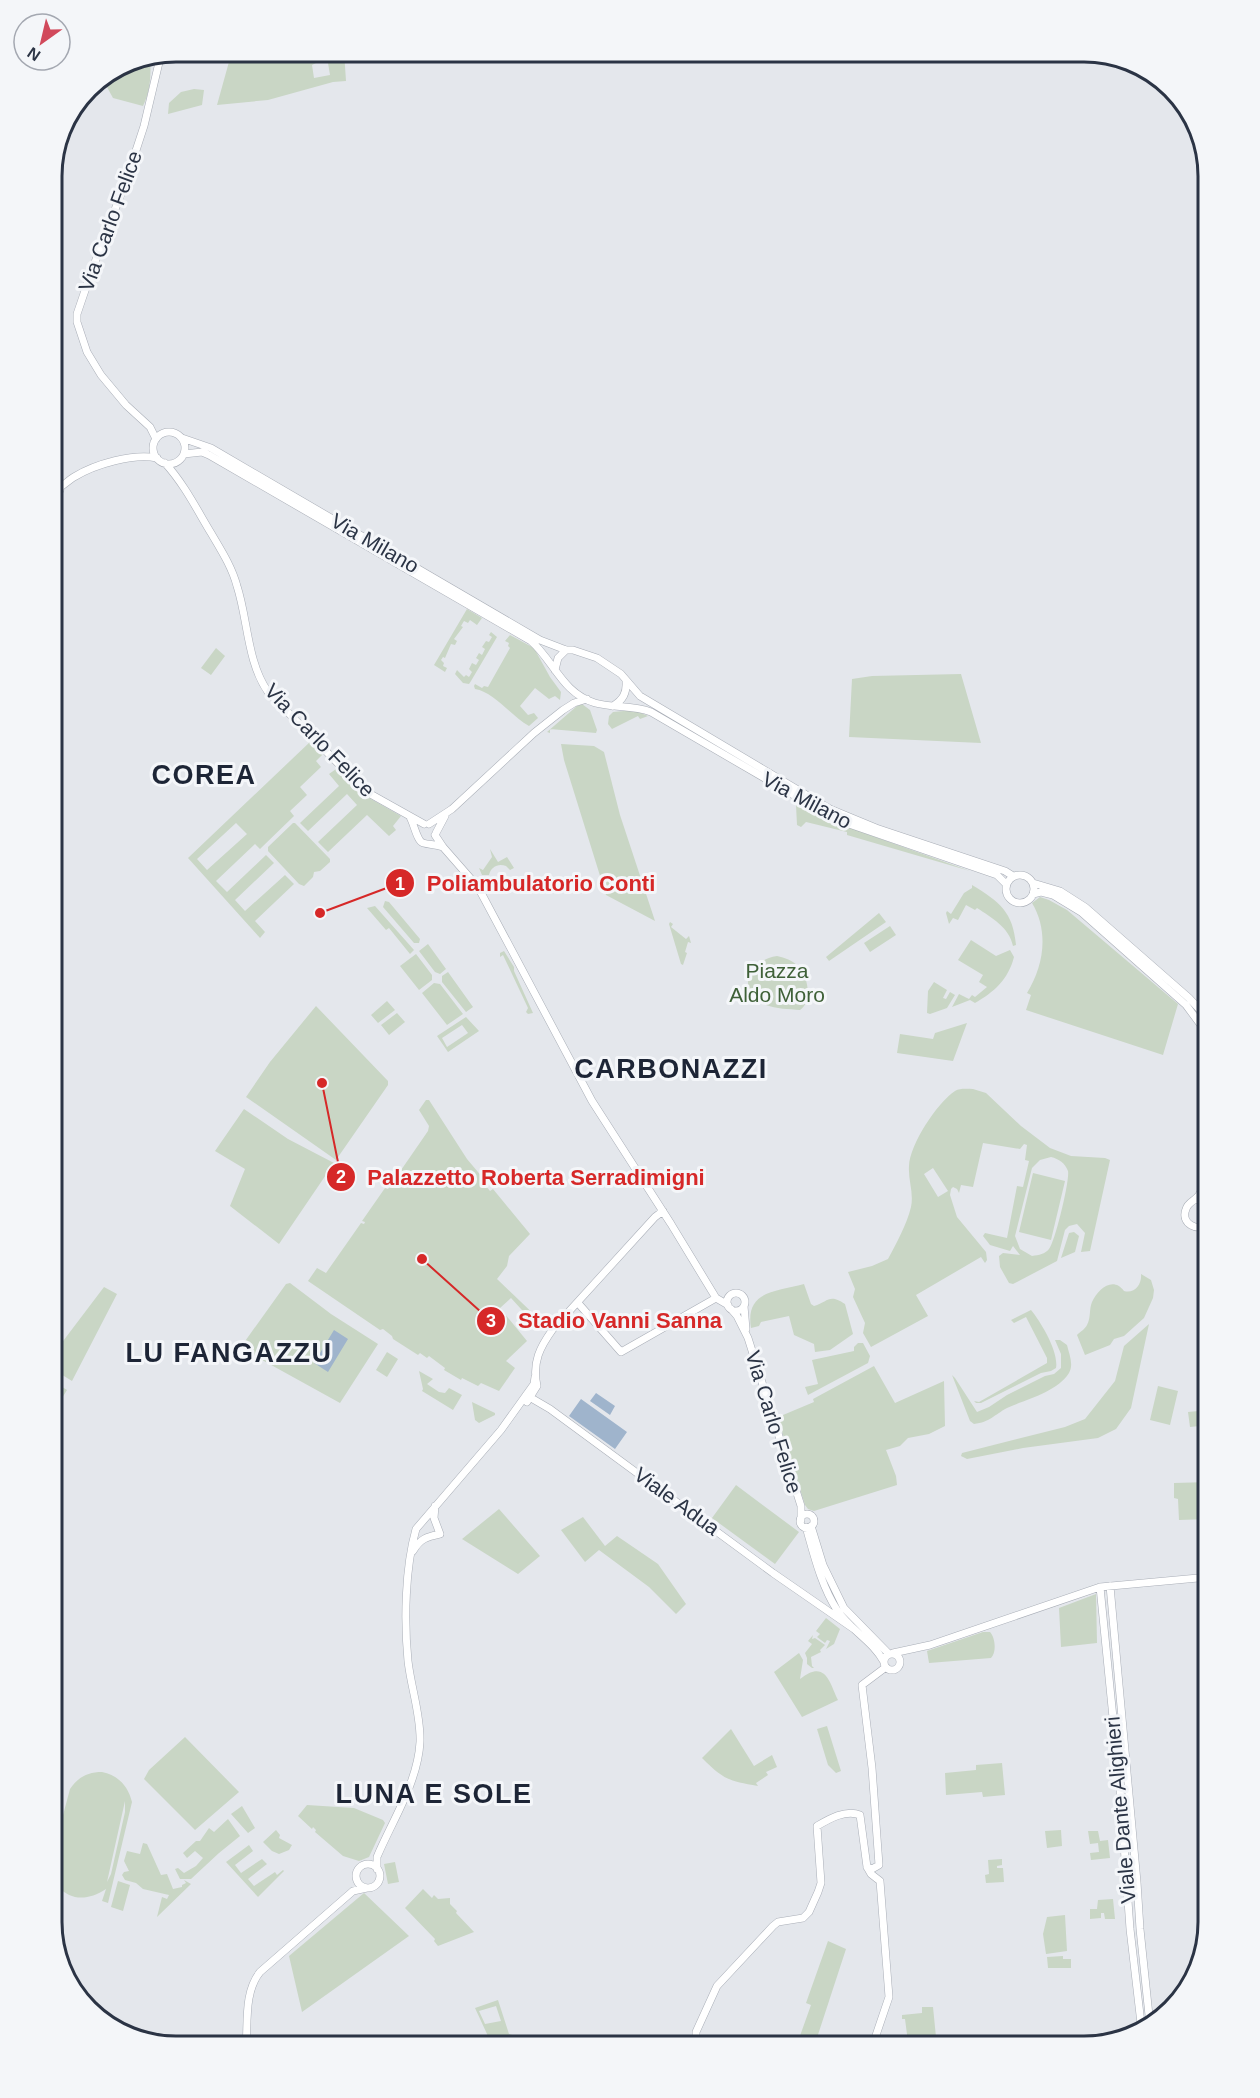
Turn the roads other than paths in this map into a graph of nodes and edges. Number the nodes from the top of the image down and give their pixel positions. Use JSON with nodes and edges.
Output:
{"nodes":[{"id":1,"x":159,"y":63,"type":"edge"},
{"id":2,"x":150,"y":427,"type":"junction"},
{"id":3,"x":165,"y":432,"type":"junction"},
{"id":4,"x":183,"y":438,"type":"junction"},
{"id":5,"x":155,"y":440,"type":"junction"},
{"id":6,"x":183,"y":455,"type":"junction"},
{"id":7,"x":137,"y":456,"type":"junction"},
{"id":8,"x":157,"y":458,"type":"junction"},
{"id":9,"x":165,"y":463,"type":"junction"},
{"id":10,"x":181,"y":482,"type":"junction"},
{"id":11,"x":67,"y":483,"type":"junction"},
{"id":12,"x":62,"y":486,"type":"edge"},
{"id":13,"x":62,"y":489,"type":"edge"},
{"id":14,"x":566,"y":650,"type":"junction"},
{"id":15,"x":555,"y":670,"type":"junction"},
{"id":16,"x":626,"y":681,"type":"junction"},
{"id":17,"x":566,"y":685,"type":"junction"},
{"id":18,"x":587,"y":699,"type":"junction"},
{"id":19,"x":613,"y":706,"type":"junction"},
{"id":20,"x":563,"y":710,"type":"junction"},
{"id":21,"x":445,"y":816,"type":"junction"},
{"id":22,"x":410,"y":817,"type":"junction"},
{"id":23,"x":427,"y":824,"type":"junction"},
{"id":24,"x":417,"y":830,"type":"junction"},
{"id":25,"x":436,"y":834,"type":"junction"},
{"id":26,"x":430,"y":842,"type":"junction"},
{"id":27,"x":442,"y":847,"type":"junction"},
{"id":28,"x":1013,"y":876,"type":"junction"},
{"id":29,"x":1033,"y":883,"type":"junction"},
{"id":30,"x":1006,"y":884,"type":"junction"},
{"id":31,"x":1033,"y":894,"type":"junction"},
{"id":32,"x":1198,"y":1008,"type":"edge"},
{"id":33,"x":1198,"y":1021,"type":"edge"},
{"id":34,"x":1198,"y":1196,"type":"edge"},
{"id":35,"x":1198,"y":1200,"type":"edge"},
{"id":36,"x":1192,"y":1201,"type":"junction"},
{"id":37,"x":663,"y":1211,"type":"junction"},
{"id":38,"x":1198,"y":1227,"type":"edge"},
{"id":39,"x":732,"y":1294,"type":"junction"},
{"id":40,"x":715,"y":1295,"type":"junction"},
{"id":41,"x":578,"y":1303,"type":"junction"},
{"id":42,"x":744,"y":1306,"type":"junction"},
{"id":43,"x":729,"y":1307,"type":"junction"},
{"id":44,"x":748,"y":1338,"type":"junction"},
{"id":45,"x":528,"y":1397,"type":"junction"},
{"id":46,"x":435,"y":1506,"type":"junction"},
{"id":47,"x":801,"y":1506,"type":"junction"},
{"id":48,"x":807,"y":1514,"type":"junction"},
{"id":49,"x":801,"y":1520,"type":"junction"},
{"id":50,"x":808,"y":1527,"type":"junction"},
{"id":51,"x":411,"y":1554,"type":"junction"},
{"id":52,"x":1198,"y":1578,"type":"edge"},
{"id":53,"x":1110,"y":1586,"type":"junction"},
{"id":54,"x":1100,"y":1587,"type":"junction"},
{"id":55,"x":854,"y":1629,"type":"junction"},
{"id":56,"x":1104,"y":1641,"type":"junction"},
{"id":57,"x":1115,"y":1641,"type":"junction"},
{"id":58,"x":928,"y":1646,"type":"junction"},
{"id":59,"x":891,"y":1654,"type":"junction"},
{"id":60,"x":885,"y":1664,"type":"junction"},
{"id":61,"x":900,"y":1664,"type":"junction"},
{"id":62,"x":376,"y":1857,"type":"junction"},
{"id":63,"x":368,"y":1864,"type":"junction"},
{"id":64,"x":867,"y":1867,"type":"junction"},
{"id":65,"x":377,"y":1869,"type":"junction"},
{"id":66,"x":357,"y":1881,"type":"junction"},
{"id":67,"x":367,"y":1888,"type":"junction"},
{"id":68,"x":353,"y":1891,"type":"junction"},
{"id":69,"x":1149,"y":2016,"type":"edge"},
{"id":70,"x":1141,"y":2021,"type":"edge"},
{"id":71,"x":247,"y":2036,"type":"edge"},
{"id":72,"x":696,"y":2036,"type":"edge"},
{"id":73,"x":876,"y":2036,"type":"edge"}],
"edges":[{"from":1,"to":2,"type":"main road","name":"Via Carlo Felice"},
{"from":2,"to":3,"type":"main road","name":"Via Carlo Felice"},
{"from":2,"to":5,"type":"main road","name":"Via Carlo Felice"},
{"from":3,"to":4,"type":"main road"},
{"from":3,"to":5,"type":"main road"},
{"from":4,"to":6,"type":"main road"},
{"from":4,"to":14,"type":"main road","name":"Via Milano"},
{"from":5,"to":7,"type":"main road"},
{"from":5,"to":8,"type":"main road"},
{"from":6,"to":9,"type":"main road"},
{"from":6,"to":10,"type":"main road"},
{"from":6,"to":15,"type":"main road","name":"Via Milano"},
{"from":7,"to":8,"type":"main road"},
{"from":7,"to":11,"type":"main road"},
{"from":8,"to":9,"type":"main road"},
{"from":9,"to":10,"type":"main road","name":"Via Carlo Felice"},
{"from":10,"to":22,"type":"main road","name":"Via Carlo Felice"},
{"from":11,"to":12,"type":"main road"},
{"from":11,"to":13,"type":"main road"},
{"from":14,"to":15,"type":"main road"},
{"from":14,"to":16,"type":"main road","name":"Via Milano"},
{"from":15,"to":17,"type":"main road","name":"Via Milano"},
{"from":16,"to":19,"type":"main road"},
{"from":16,"to":28,"type":"main road","name":"Via Milano"},
{"from":17,"to":18,"type":"main road","name":"Via Milano"},
{"from":17,"to":20,"type":"main road"},
{"from":18,"to":19,"type":"main road","name":"Via Milano"},
{"from":18,"to":20,"type":"main road"},
{"from":19,"to":30,"type":"main road","name":"Via Milano"},
{"from":20,"to":21,"type":"main road"},
{"from":21,"to":23,"type":"main road"},
{"from":21,"to":25,"type":"main road"},
{"from":22,"to":23,"type":"main road","name":"Via Carlo Felice"},
{"from":22,"to":24,"type":"main road"},
{"from":23,"to":24,"type":"main road"},
{"from":23,"to":25,"type":"main road"},
{"from":24,"to":26,"type":"main road"},
{"from":25,"to":26,"type":"main road"},
{"from":25,"to":27,"type":"main road","name":"Via Carlo Felice"},
{"from":26,"to":27,"type":"main road","name":"Via Carlo Felice"},
{"from":27,"to":37,"type":"main road","name":"Via Carlo Felice"},
{"from":28,"to":29,"type":"main road"},
{"from":28,"to":30,"type":"main road"},
{"from":29,"to":31,"type":"main road"},
{"from":29,"to":32,"type":"main road"},
{"from":30,"to":31,"type":"main road"},
{"from":31,"to":33,"type":"main road"},
{"from":34,"to":36,"type":"main road"},
{"from":35,"to":36,"type":"main road"},
{"from":36,"to":38,"type":"main road"},
{"from":37,"to":40,"type":"main road","name":"Via Carlo Felice"},
{"from":37,"to":41,"type":"main road"},
{"from":39,"to":40,"type":"main road"},
{"from":39,"to":42,"type":"main road"},
{"from":39,"to":43,"type":"main road"},
{"from":40,"to":41,"type":"main road"},
{"from":40,"to":43,"type":"main road","name":"Via Carlo Felice"},
{"from":41,"to":45,"type":"main road"},
{"from":42,"to":43,"type":"main road"},
{"from":42,"to":44,"type":"main road","name":"Via Carlo Felice"},
{"from":43,"to":44,"type":"main road","name":"Via Carlo Felice"},
{"from":44,"to":47,"type":"main road","name":"Via Carlo Felice"},
{"from":45,"to":46,"type":"main road"},
{"from":45,"to":55,"type":"main road","name":"Viale Adua"},
{"from":46,"to":51,"type":"main road"},
{"from":46,"to":51,"type":"main road"},
{"from":47,"to":48,"type":"main road","name":"Via Carlo Felice"},
{"from":47,"to":49,"type":"main road","name":"Via Carlo Felice"},
{"from":48,"to":49,"type":"main road"},
{"from":48,"to":50,"type":"main road"},
{"from":49,"to":50,"type":"main road"},
{"from":50,"to":55,"type":"main road"},
{"from":50,"to":59,"type":"main road"},
{"from":51,"to":62,"type":"main road"},
{"from":52,"to":53,"type":"main road"},
{"from":53,"to":54,"type":"main road"},
{"from":53,"to":57,"type":"main road","name":"Viale Dante Alighieri"},
{"from":54,"to":56,"type":"main road","name":"Viale Dante Alighieri"},
{"from":54,"to":58,"type":"main road"},
{"from":55,"to":60,"type":"main road"},
{"from":56,"to":57,"type":"main road"},
{"from":56,"to":70,"type":"main road","name":"Viale Dante Alighieri"},
{"from":57,"to":69,"type":"main road","name":"Viale Dante Alighieri"},
{"from":58,"to":59,"type":"main road"},
{"from":58,"to":61,"type":"main road"},
{"from":59,"to":60,"type":"main road"},
{"from":59,"to":61,"type":"main road"},
{"from":60,"to":61,"type":"main road"},
{"from":60,"to":64,"type":"main road"},
{"from":62,"to":63,"type":"main road"},
{"from":62,"to":65,"type":"main road"},
{"from":63,"to":65,"type":"main road"},
{"from":63,"to":66,"type":"main road"},
{"from":64,"to":72,"type":"main road"},
{"from":64,"to":73,"type":"main road"},
{"from":65,"to":67,"type":"main road"},
{"from":66,"to":67,"type":"main road"},
{"from":66,"to":68,"type":"main road"},
{"from":67,"to":68,"type":"main road"},
{"from":68,"to":71,"type":"main road"}]}
